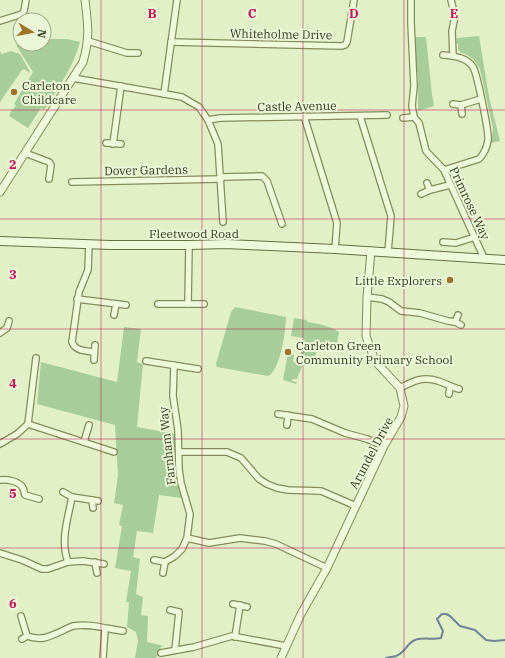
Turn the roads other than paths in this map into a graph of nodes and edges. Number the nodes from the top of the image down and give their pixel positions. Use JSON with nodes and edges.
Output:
{"nodes":[{"id":1,"x":26,"y":0,"type":"edge"},
{"id":2,"x":85,"y":0,"type":"edge"},
{"id":3,"x":177,"y":0,"type":"edge"},
{"id":4,"x":354,"y":0,"type":"edge"},
{"id":5,"x":411,"y":0,"type":"edge"},
{"id":6,"x":451,"y":0,"type":"edge"},
{"id":7,"x":0,"y":21,"type":"edge"},
{"id":8,"x":88,"y":41,"type":"junction"},
{"id":9,"x":170,"y":42,"type":"junction"},
{"id":10,"x":138,"y":53,"type":"dead end"},
{"id":11,"x":443,"y":55,"type":"dead end"},
{"id":12,"x":454,"y":56,"type":"junction"},
{"id":13,"x":73,"y":78,"type":"junction"},
{"id":14,"x":121,"y":86,"type":"junction"},
{"id":15,"x":164,"y":94,"type":"junction"},
{"id":16,"x":481,"y":98,"type":"junction"},
{"id":17,"x":453,"y":104,"type":"dead end"},
{"id":18,"x":461,"y":105,"type":"junction"},
{"id":19,"x":462,"y":114,"type":"dead end"},
{"id":20,"x":386,"y":115,"type":"dead end"},
{"id":21,"x":304,"y":116,"type":"junction"},
{"id":22,"x":360,"y":116,"type":"junction"},
{"id":23,"x":414,"y":117,"type":"junction"},
{"id":24,"x":403,"y":118,"type":"dead end"},
{"id":25,"x":208,"y":120,"type":"junction"},
{"id":26,"x":106,"y":143,"type":"dead end"},
{"id":27,"x":113,"y":144,"type":"junction"},
{"id":28,"x":121,"y":144,"type":"dead end"},
{"id":29,"x":25,"y":153,"type":"junction"},
{"id":30,"x":444,"y":170,"type":"junction"},
{"id":31,"x":221,"y":178,"type":"junction"},
{"id":32,"x":49,"y":179,"type":"dead end"},
{"id":33,"x":72,"y":182,"type":"dead end"},
{"id":34,"x":426,"y":183,"type":"dead end"},
{"id":35,"x":450,"y":186,"type":"junction"},
{"id":36,"x":430,"y":190,"type":"junction"},
{"id":37,"x":0,"y":192,"type":"edge"},
{"id":38,"x":422,"y":194,"type":"dead end"},
{"id":39,"x":223,"y":222,"type":"dead end"},
{"id":40,"x":282,"y":224,"type":"dead end"},
{"id":41,"x":474,"y":236,"type":"junction"},
{"id":42,"x":0,"y":241,"type":"edge"},
{"id":43,"x":443,"y":242,"type":"dead end"},
{"id":44,"x":89,"y":244,"type":"junction"},
{"id":45,"x":189,"y":246,"type":"junction"},
{"id":46,"x":335,"y":249,"type":"junction"},
{"id":47,"x":371,"y":251,"type":"junction"},
{"id":48,"x":388,"y":252,"type":"junction"},
{"id":49,"x":484,"y":258,"type":"junction"},
{"id":50,"x":505,"y":260,"type":"edge"},
{"id":51,"x":367,"y":298,"type":"junction"},
{"id":52,"x":77,"y":299,"type":"junction"},
{"id":53,"x":116,"y":304,"type":"junction"},
{"id":54,"x":158,"y":304,"type":"dead end"},
{"id":55,"x":188,"y":304,"type":"junction"},
{"id":56,"x":204,"y":304,"type":"dead end"},
{"id":57,"x":126,"y":305,"type":"dead end"},
{"id":58,"x":114,"y":315,"type":"dead end"},
{"id":59,"x":458,"y":315,"type":"dead end"},
{"id":60,"x":9,"y":321,"type":"dead end"},
{"id":61,"x":455,"y":322,"type":"junction"},
{"id":62,"x":461,"y":325,"type":"dead end"},
{"id":63,"x":0,"y":332,"type":"edge"},
{"id":64,"x":95,"y":345,"type":"dead end"},
{"id":65,"x":94,"y":352,"type":"junction"},
{"id":66,"x":36,"y":358,"type":"dead end"},
{"id":67,"x":94,"y":360,"type":"dead end"},
{"id":68,"x":146,"y":361,"type":"dead end"},
{"id":69,"x":174,"y":365,"type":"junction"},
{"id":70,"x":198,"y":369,"type":"dead end"},
{"id":71,"x":450,"y":387,"type":"junction"},
{"id":72,"x":400,"y":388,"type":"junction"},
{"id":73,"x":459,"y":389,"type":"dead end"},
{"id":74,"x":449,"y":394,"type":"dead end"},
{"id":75,"x":278,"y":414,"type":"dead end"},
{"id":76,"x":288,"y":415,"type":"junction"},
{"id":77,"x":28,"y":424,"type":"junction"},
{"id":78,"x":89,"y":425,"type":"dead end"},
{"id":79,"x":287,"y":425,"type":"dead end"},
{"id":80,"x":84,"y":442,"type":"junction"},
{"id":81,"x":0,"y":444,"type":"edge"},
{"id":82,"x":384,"y":446,"type":"junction"},
{"id":83,"x":114,"y":452,"type":"dead end"},
{"id":84,"x":179,"y":452,"type":"junction"},
{"id":85,"x":0,"y":480,"type":"edge"},
{"id":86,"x":63,"y":492,"type":"dead end"},
{"id":87,"x":72,"y":497,"type":"junction"},
{"id":88,"x":39,"y":499,"type":"dead end"},
{"id":89,"x":92,"y":500,"type":"junction"},
{"id":90,"x":98,"y":501,"type":"dead end"},
{"id":91,"x":356,"y":506,"type":"junction"},
{"id":92,"x":93,"y":508,"type":"dead end"},
{"id":93,"x":187,"y":538,"type":"junction"},
{"id":94,"x":0,"y":553,"type":"edge"},
{"id":95,"x":154,"y":560,"type":"dead end"},
{"id":96,"x":68,"y":562,"type":"junction"},
{"id":97,"x":95,"y":562,"type":"junction"},
{"id":98,"x":165,"y":562,"type":"junction"},
{"id":99,"x":104,"y":564,"type":"dead end"},
{"id":100,"x":327,"y":568,"type":"junction"},
{"id":101,"x":97,"y":573,"type":"dead end"},
{"id":102,"x":163,"y":573,"type":"dead end"},
{"id":103,"x":233,"y":604,"type":"dead end"},
{"id":104,"x":240,"y":605,"type":"junction"},
{"id":105,"x":247,"y":606,"type":"dead end"},
{"id":106,"x":170,"y":610,"type":"dead end"},
{"id":107,"x":21,"y":616,"type":"dead end"},
{"id":108,"x":105,"y":629,"type":"junction"},
{"id":109,"x":123,"y":631,"type":"dead end"},
{"id":110,"x":235,"y":637,"type":"junction"},
{"id":111,"x":286,"y":646,"type":"junction"},
{"id":112,"x":175,"y":650,"type":"junction"},
{"id":113,"x":161,"y":652,"type":"dead end"},
{"id":114,"x":103,"y":658,"type":"edge"},
{"id":115,"x":281,"y":658,"type":"edge"}],
"edges":[{"from":1,"to":7,"type":"street"},
{"from":2,"to":8,"type":"street"},
{"from":3,"to":9,"type":"street"},
{"from":4,"to":9,"type":"street","name":"Whiteholme Drive"},
{"from":5,"to":23,"type":"street","name":"Primrose Way"},
{"from":6,"to":12,"type":"street"},
{"from":8,"to":10,"type":"street"},
{"from":8,"to":13,"type":"street"},
{"from":9,"to":15,"type":"street"},
{"from":11,"to":12,"type":"street"},
{"from":12,"to":16,"type":"street"},
{"from":13,"to":14,"type":"street"},
{"from":13,"to":29,"type":"street"},
{"from":14,"to":15,"type":"street"},
{"from":14,"to":27,"type":"street"},
{"from":15,"to":25,"type":"street"},
{"from":16,"to":18,"type":"street"},
{"from":16,"to":30,"type":"street"},
{"from":17,"to":18,"type":"street"},
{"from":18,"to":19,"type":"street"},
{"from":20,"to":22,"type":"street","name":"Castle Avenue"},
{"from":21,"to":22,"type":"street","name":"Castle Avenue"},
{"from":21,"to":25,"type":"street","name":"Castle Avenue"},
{"from":21,"to":46,"type":"street"},
{"from":22,"to":48,"type":"street"},
{"from":23,"to":24,"type":"street"},
{"from":23,"to":30,"type":"street","name":"Primrose Way"},
{"from":25,"to":31,"type":"street"},
{"from":26,"to":27,"type":"street"},
{"from":27,"to":28,"type":"street"},
{"from":29,"to":32,"type":"street"},
{"from":29,"to":37,"type":"street"},
{"from":30,"to":35,"type":"street","name":"Primrose Way"},
{"from":31,"to":33,"type":"street","name":"Dover Gardens"},
{"from":31,"to":39,"type":"street"},
{"from":31,"to":40,"type":"street","name":"Dover Gardens"},
{"from":34,"to":36,"type":"street"},
{"from":35,"to":36,"type":"street"},
{"from":35,"to":41,"type":"street","name":"Primrose Way"},
{"from":36,"to":38,"type":"street"},
{"from":41,"to":43,"type":"street"},
{"from":41,"to":49,"type":"street","name":"Primrose Way"},
{"from":42,"to":44,"type":"main road","name":"Fleetwood Road"},
{"from":44,"to":45,"type":"main road","name":"Fleetwood Road"},
{"from":44,"to":52,"type":"street"},
{"from":45,"to":46,"type":"main road","name":"Fleetwood Road"},
{"from":45,"to":55,"type":"street"},
{"from":46,"to":47,"type":"main road","name":"Fleetwood Road"},
{"from":47,"to":48,"type":"main road","name":"Fleetwood Road"},
{"from":47,"to":51,"type":"street"},
{"from":48,"to":49,"type":"main road","name":"Fleetwood Road"},
{"from":49,"to":50,"type":"main road","name":"Fleetwood Road"},
{"from":51,"to":61,"type":"street"},
{"from":51,"to":72,"type":"street"},
{"from":52,"to":53,"type":"street"},
{"from":52,"to":65,"type":"street"},
{"from":53,"to":57,"type":"street"},
{"from":53,"to":58,"type":"street"},
{"from":54,"to":55,"type":"street"},
{"from":55,"to":56,"type":"street"},
{"from":59,"to":61,"type":"street"},
{"from":60,"to":63,"type":"street"},
{"from":61,"to":62,"type":"street"},
{"from":64,"to":65,"type":"street"},
{"from":65,"to":67,"type":"street"},
{"from":66,"to":77,"type":"street"},
{"from":68,"to":69,"type":"street"},
{"from":69,"to":70,"type":"street"},
{"from":69,"to":84,"type":"street","name":"Farnham Way"},
{"from":71,"to":72,"type":"street"},
{"from":71,"to":73,"type":"street"},
{"from":71,"to":74,"type":"street"},
{"from":72,"to":82,"type":"street","name":"Arundel Drive"},
{"from":75,"to":76,"type":"street"},
{"from":76,"to":79,"type":"street"},
{"from":76,"to":82,"type":"street"},
{"from":77,"to":80,"type":"street"},
{"from":77,"to":81,"type":"street"},
{"from":78,"to":80,"type":"street"},
{"from":80,"to":83,"type":"street"},
{"from":82,"to":91,"type":"street","name":"Arundel Drive"},
{"from":84,"to":91,"type":"street"},
{"from":84,"to":93,"type":"street","name":"Farnham Way"},
{"from":85,"to":88,"type":"street"},
{"from":86,"to":87,"type":"street"},
{"from":87,"to":89,"type":"street"},
{"from":87,"to":96,"type":"street"},
{"from":89,"to":90,"type":"street"},
{"from":89,"to":92,"type":"street"},
{"from":91,"to":100,"type":"street","name":"Arundel Drive"},
{"from":93,"to":98,"type":"street","name":"Farnham Way"},
{"from":93,"to":100,"type":"street"},
{"from":94,"to":96,"type":"street"},
{"from":95,"to":98,"type":"street"},
{"from":96,"to":97,"type":"street"},
{"from":97,"to":99,"type":"street"},
{"from":97,"to":101,"type":"street"},
{"from":98,"to":102,"type":"street"},
{"from":100,"to":111,"type":"street","name":"Arundel Drive"},
{"from":103,"to":104,"type":"street"},
{"from":104,"to":105,"type":"street"},
{"from":104,"to":110,"type":"street"},
{"from":106,"to":112,"type":"street"},
{"from":107,"to":108,"type":"street"},
{"from":108,"to":109,"type":"street"},
{"from":108,"to":114,"type":"street"},
{"from":110,"to":111,"type":"street"},
{"from":110,"to":112,"type":"street"},
{"from":111,"to":115,"type":"street","name":"Arundel Drive"},
{"from":112,"to":113,"type":"street"}]}
